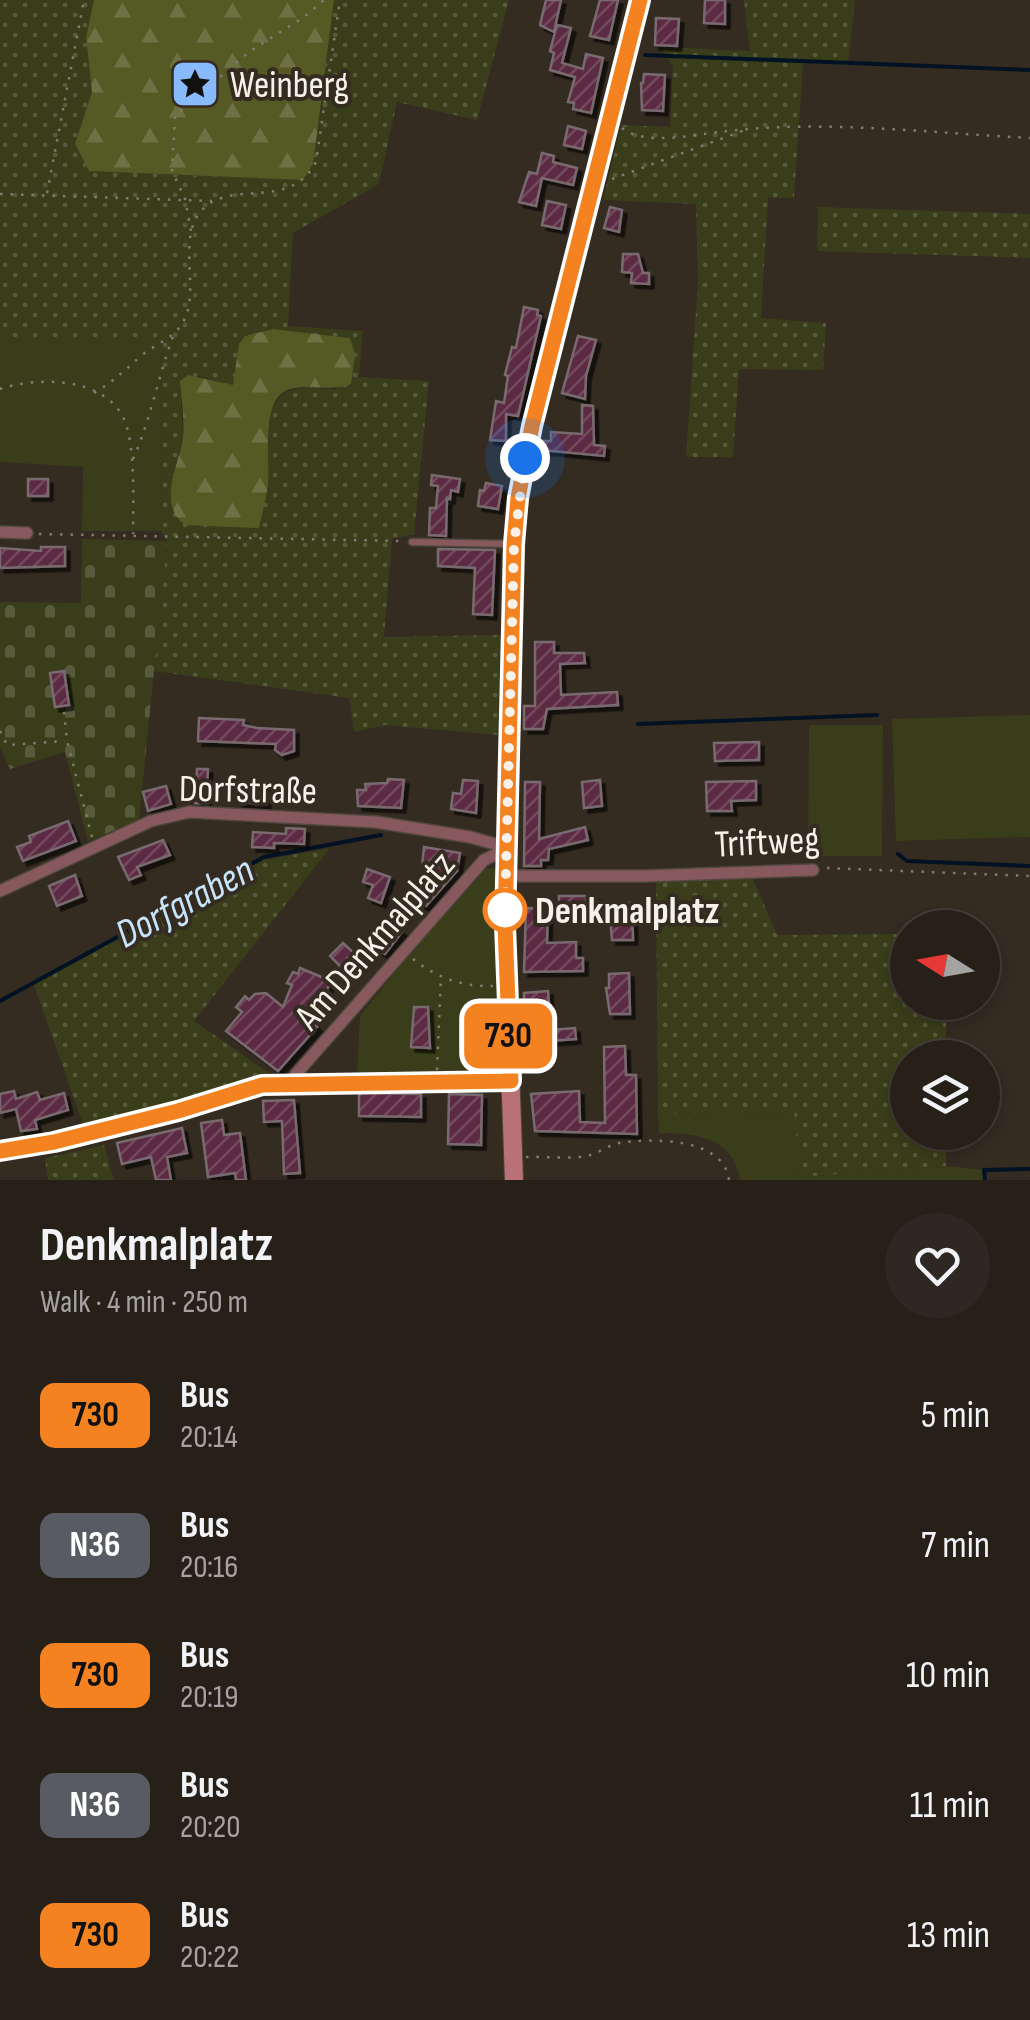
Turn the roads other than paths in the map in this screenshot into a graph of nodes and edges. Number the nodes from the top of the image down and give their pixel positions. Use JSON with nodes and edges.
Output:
{"nodes":[{"id":1,"x":640,"y":0,"type":"edge"},
{"id":2,"x":0,"y":532,"type":"edge"},
{"id":3,"x":27,"y":533,"type":"road end"},
{"id":4,"x":412,"y":542,"type":"road end"},
{"id":5,"x":514,"y":544,"type":"junction"},
{"id":6,"x":509,"y":848,"type":"junction"},
{"id":7,"x":813,"y":870,"type":"road end"},
{"id":8,"x":508,"y":876,"type":"junction"},
{"id":9,"x":0,"y":891,"type":"edge"},
{"id":10,"x":511,"y":1081,"type":"junction"},
{"id":11,"x":295,"y":1082,"type":"junction"},
{"id":12,"x":0,"y":1151,"type":"edge"},
{"id":13,"x":514,"y":1180,"type":"edge"}],
"edges":[{"from":1,"to":5,"type":"main road"},
{"from":2,"to":3,"type":"street"},
{"from":4,"to":5,"type":"lane"},
{"from":5,"to":6,"type":"main road"},
{"from":6,"to":8,"type":"main road"},
{"from":6,"to":9,"type":"street","name":"Dorfstraße"},
{"from":6,"to":11,"type":"street","name":"Am Denkmalplatz"},
{"from":7,"to":8,"type":"street","name":"Triftweg"},
{"from":8,"to":10,"type":"main road"},
{"from":10,"to":11,"type":"street"},
{"from":10,"to":13,"type":"main road"},
{"from":11,"to":12,"type":"street"}]}
